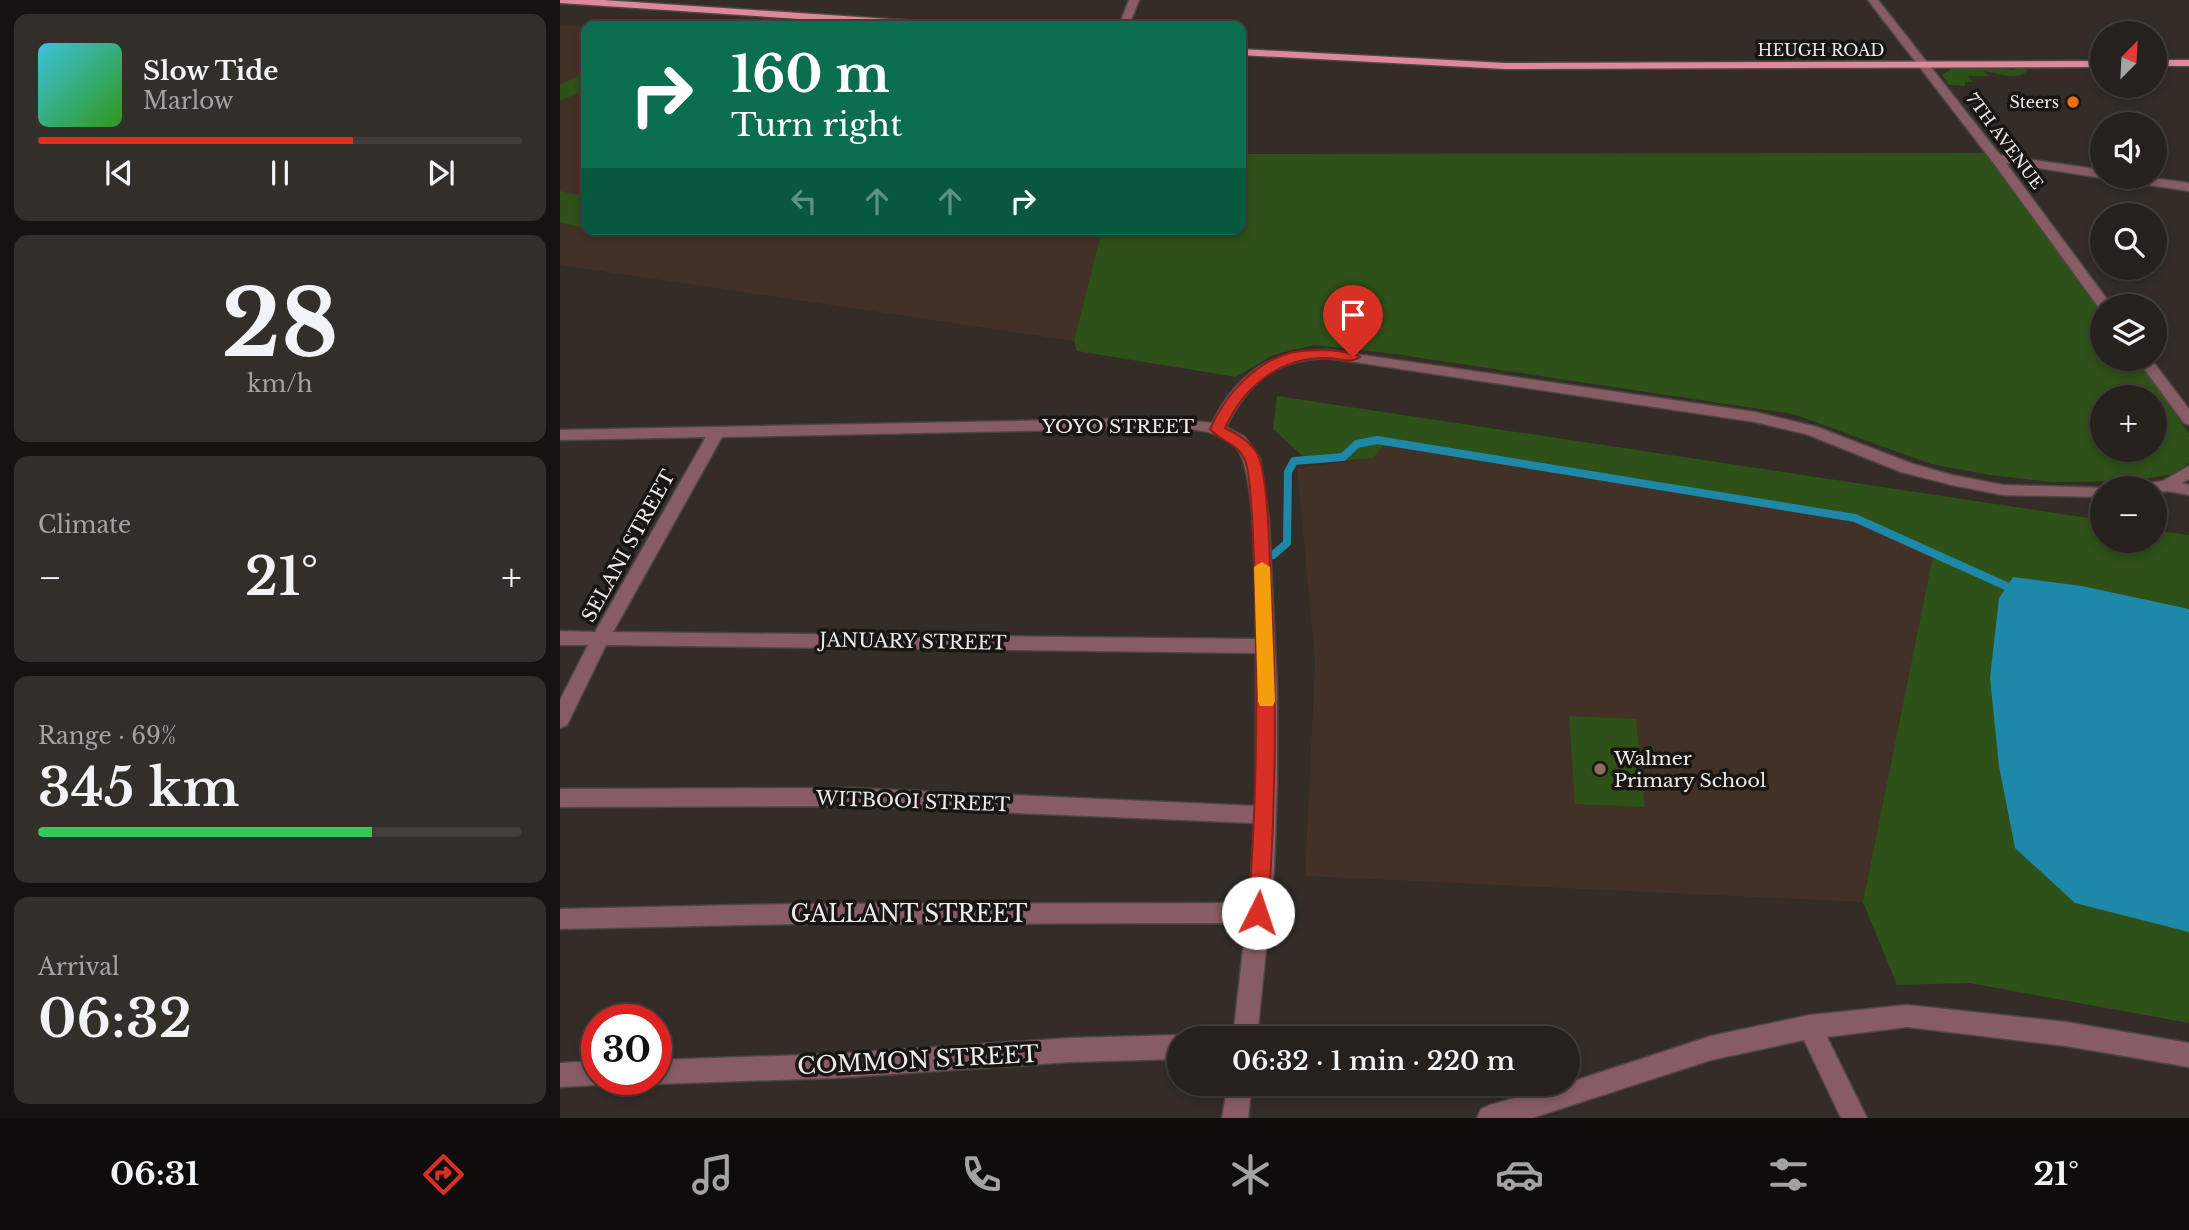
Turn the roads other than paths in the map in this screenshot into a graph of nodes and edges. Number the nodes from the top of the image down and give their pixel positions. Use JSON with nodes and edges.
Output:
{"nodes":[{"id":1,"x":560,"y":0,"type":"edge"},
{"id":2,"x":1134,"y":0,"type":"edge"},
{"id":3,"x":1873,"y":0,"type":"edge"},
{"id":4,"x":873,"y":21,"type":"edge"},
{"id":5,"x":1126,"y":21,"type":"edge"},
{"id":6,"x":1246,"y":46,"type":"edge"},
{"id":7,"x":1246,"y":51,"type":"edge"},
{"id":8,"x":2167,"y":63,"type":"edge"},
{"id":9,"x":2189,"y":63,"type":"edge"},
{"id":10,"x":2090,"y":64,"type":"edge"},
{"id":11,"x":1541,"y":65,"type":"junction"},
{"id":12,"x":1925,"y":65,"type":"junction"},
{"id":13,"x":1996,"y":158,"type":"junction"},
{"id":14,"x":2090,"y":172,"type":"edge"},
{"id":15,"x":2167,"y":184,"type":"edge"},
{"id":16,"x":2189,"y":187,"type":"edge"},
{"id":17,"x":2096,"y":294,"type":"edge"},
{"id":18,"x":2153,"y":371,"type":"edge"},
{"id":19,"x":2189,"y":420,"type":"edge"},
{"id":20,"x":1217,"y":429,"type":"junction"},
{"id":21,"x":717,"y":431,"type":"junction"},
{"id":22,"x":560,"y":435,"type":"edge"},
{"id":23,"x":2189,"y":471,"type":"edge"},
{"id":24,"x":2167,"y":486,"type":"joint"},
{"id":25,"x":2189,"y":491,"type":"edge"},
{"id":26,"x":2090,"y":492,"type":"edge"},
{"id":27,"x":601,"y":637,"type":"junction"},
{"id":28,"x":560,"y":638,"type":"edge"},
{"id":29,"x":1265,"y":646,"type":"junction"},
{"id":30,"x":560,"y":720,"type":"edge"},
{"id":31,"x":560,"y":797,"type":"edge"},
{"id":32,"x":1266,"y":815,"type":"junction"},
{"id":33,"x":1258,"y":913,"type":"junction"},
{"id":34,"x":560,"y":919,"type":"edge"},
{"id":35,"x":1246,"y":1026,"type":"edge"},
{"id":36,"x":1810,"y":1027,"type":"junction"},
{"id":37,"x":1167,"y":1047,"type":"edge"},
{"id":38,"x":2189,"y":1055,"type":"edge"},
{"id":39,"x":672,"y":1071,"type":"edge"},
{"id":40,"x":581,"y":1074,"type":"edge"},
{"id":41,"x":560,"y":1075,"type":"edge"},
{"id":42,"x":1239,"y":1096,"type":"edge"},
{"id":43,"x":1236,"y":1118,"type":"edge"},
{"id":44,"x":1490,"y":1118,"type":"edge"},
{"id":45,"x":1854,"y":1118,"type":"edge"}],
"edges":[{"from":1,"to":4,"type":"main road"},
{"from":2,"to":5,"type":"street"},
{"from":3,"to":12,"type":"street","name":"7TH AVENUE"},
{"from":6,"to":11,"type":"main road","name":"HEUGH ROAD"},
{"from":7,"to":11,"type":"main road","name":"HEUGH ROAD"},
{"from":8,"to":9,"type":"main road"},
{"from":10,"to":12,"type":"main road","name":"HEUGH ROAD"},
{"from":11,"to":12,"type":"main road","name":"HEUGH ROAD"},
{"from":12,"to":13,"type":"street","name":"7TH AVENUE"},
{"from":13,"to":14,"type":"street"},
{"from":13,"to":17,"type":"street","name":"7TH AVENUE"},
{"from":15,"to":16,"type":"street"},
{"from":18,"to":19,"type":"street"},
{"from":20,"to":21,"type":"street","name":"YOYO STREET"},
{"from":20,"to":26,"type":"street"},
{"from":20,"to":29,"type":"street","name":"YOYO STREET"},
{"from":21,"to":22,"type":"street","name":"YOYO STREET"},
{"from":21,"to":27,"type":"street","name":"SELANI STREET"},
{"from":23,"to":24,"type":"street"},
{"from":24,"to":25,"type":"street"},
{"from":27,"to":28,"type":"street","name":"JANUARY STREET"},
{"from":27,"to":29,"type":"street","name":"JANUARY STREET"},
{"from":27,"to":30,"type":"street","name":"SELANI STREET"},
{"from":29,"to":32,"type":"street","name":"YOYO STREET"},
{"from":31,"to":32,"type":"street","name":"WITBOOI STREET"},
{"from":32,"to":33,"type":"street","name":"YOYO STREET"},
{"from":33,"to":34,"type":"street","name":"GALLANT STREET"},
{"from":33,"to":35,"type":"street","name":"YOYO STREET"},
{"from":36,"to":38,"type":"street"},
{"from":36,"to":44,"type":"street"},
{"from":36,"to":45,"type":"street"},
{"from":37,"to":39,"type":"street","name":"COMMON STREET"},
{"from":40,"to":41,"type":"street"},
{"from":42,"to":43,"type":"street"}]}
